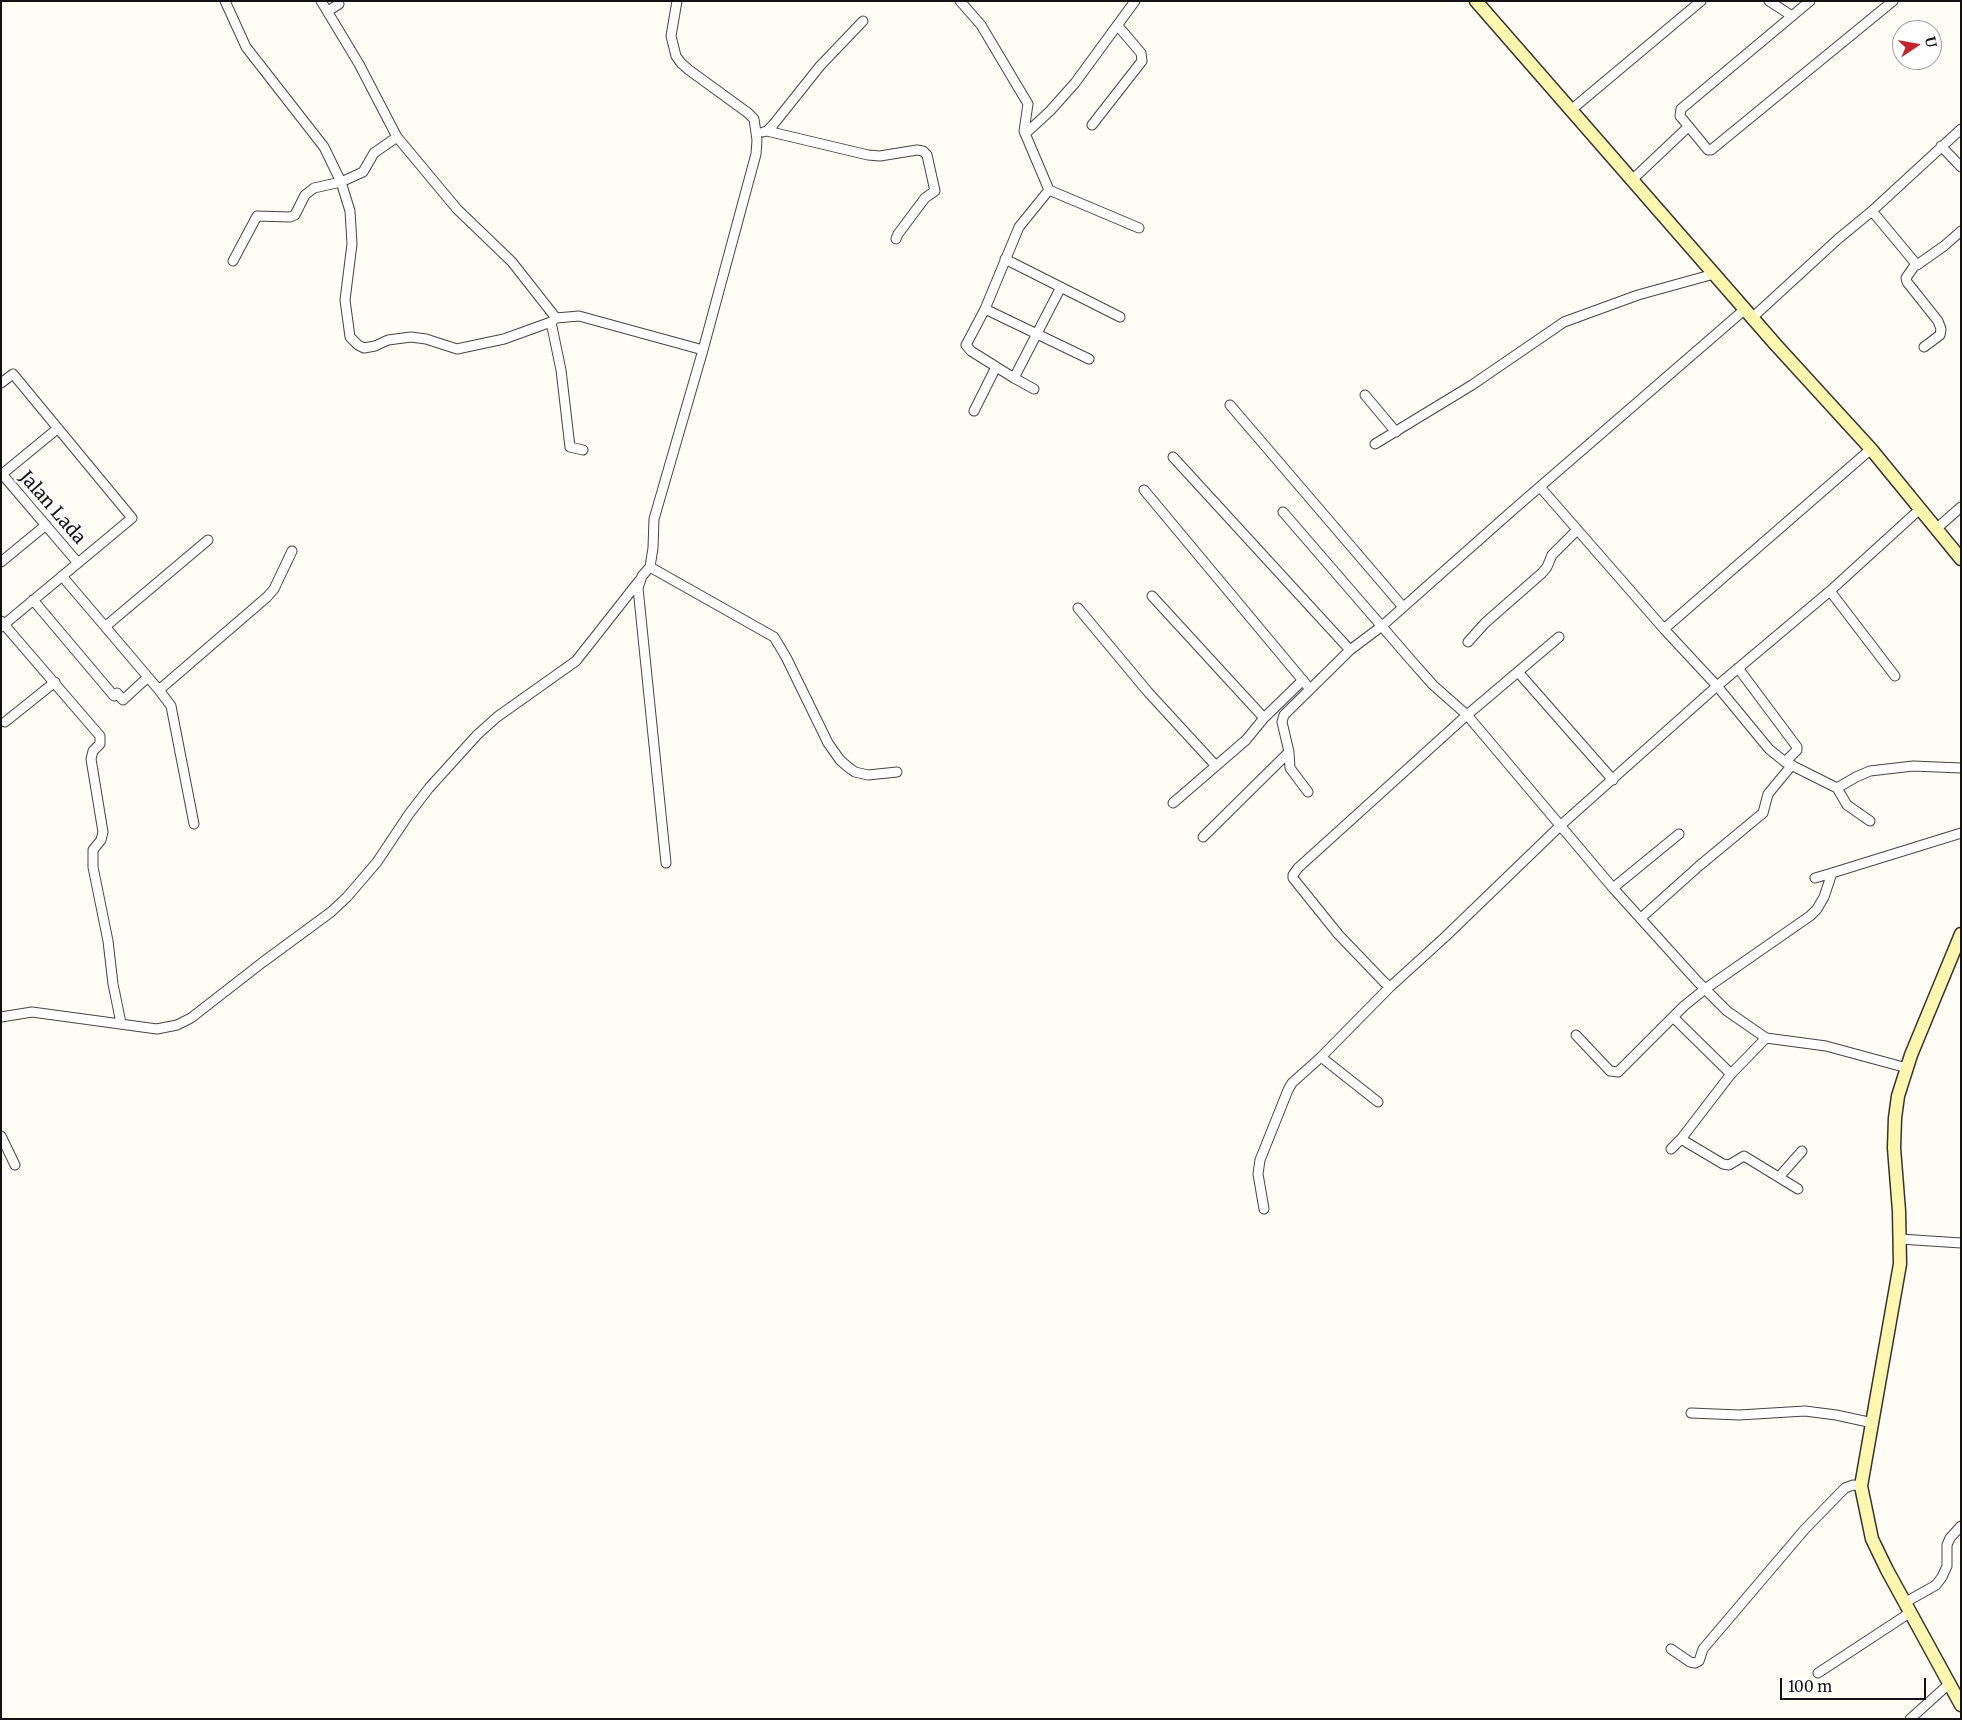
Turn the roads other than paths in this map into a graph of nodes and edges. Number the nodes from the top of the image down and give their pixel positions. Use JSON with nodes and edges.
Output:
{"nodes":[{"id":1,"x":225,"y":1,"type":"edge"},
{"id":2,"x":321,"y":1,"type":"edge"},
{"id":3,"x":678,"y":1,"type":"edge"},
{"id":4,"x":960,"y":1,"type":"edge"},
{"id":5,"x":1135,"y":1,"type":"edge"},
{"id":6,"x":1476,"y":1,"type":"edge"},
{"id":7,"x":1701,"y":1,"type":"edge"},
{"id":8,"x":1769,"y":1,"type":"edge"},
{"id":9,"x":1810,"y":1,"type":"edge"},
{"id":10,"x":1893,"y":1,"type":"edge"},
{"id":11,"x":339,"y":4,"type":"dead end"},
{"id":12,"x":328,"y":11,"type":"junction"},
{"id":13,"x":1792,"y":16,"type":"junction"},
{"id":14,"x":863,"y":21,"type":"dead end"},
{"id":15,"x":1118,"y":26,"type":"junction"},
{"id":16,"x":1571,"y":110,"type":"junction"},
{"id":17,"x":1092,"y":125,"type":"dead end"},
{"id":18,"x":756,"y":127,"type":"junction"},
{"id":19,"x":1688,"y":127,"type":"junction"},
{"id":20,"x":1961,"y":129,"type":"edge"},
{"id":21,"x":767,"y":131,"type":"junction"},
{"id":22,"x":1025,"y":134,"type":"junction"},
{"id":23,"x":397,"y":137,"type":"junction"},
{"id":24,"x":1941,"y":146,"type":"junction"},
{"id":25,"x":1961,"y":167,"type":"edge"},
{"id":26,"x":1632,"y":180,"type":"junction"},
{"id":27,"x":341,"y":182,"type":"junction"},
{"id":28,"x":1049,"y":190,"type":"junction"},
{"id":29,"x":1872,"y":211,"type":"junction"},
{"id":30,"x":1139,"y":228,"type":"dead end"},
{"id":31,"x":1961,"y":231,"type":"edge"},
{"id":32,"x":896,"y":239,"type":"dead end"},
{"id":33,"x":1005,"y":259,"type":"junction"},
{"id":34,"x":233,"y":261,"type":"dead end"},
{"id":35,"x":1915,"y":265,"type":"junction"},
{"id":36,"x":1714,"y":274,"type":"junction"},
{"id":37,"x":1061,"y":287,"type":"junction"},
{"id":38,"x":985,"y":309,"type":"junction"},
{"id":39,"x":1748,"y":313,"type":"junction"},
{"id":40,"x":1120,"y":317,"type":"dead end"},
{"id":41,"x":553,"y":320,"type":"junction"},
{"id":42,"x":1036,"y":333,"type":"junction"},
{"id":43,"x":1924,"y":347,"type":"dead end"},
{"id":44,"x":703,"y":350,"type":"junction"},
{"id":45,"x":1089,"y":359,"type":"dead end"},
{"id":46,"x":996,"y":367,"type":"junction"},
{"id":47,"x":1014,"y":378,"type":"junction"},
{"id":48,"x":1,"y":384,"type":"edge"},
{"id":49,"x":1034,"y":388,"type":"dead end"},
{"id":50,"x":1365,"y":395,"type":"dead end"},
{"id":51,"x":1230,"y":405,"type":"dead end"},
{"id":52,"x":974,"y":411,"type":"dead end"},
{"id":53,"x":57,"y":429,"type":"junction"},
{"id":54,"x":1396,"y":432,"type":"junction"},
{"id":55,"x":1375,"y":444,"type":"dead end"},
{"id":56,"x":1871,"y":449,"type":"junction"},
{"id":57,"x":583,"y":450,"type":"dead end"},
{"id":58,"x":1173,"y":457,"type":"dead end"},
{"id":59,"x":2,"y":474,"type":"edge"},
{"id":60,"x":1540,"y":487,"type":"junction"},
{"id":61,"x":1144,"y":490,"type":"dead end"},
{"id":62,"x":1961,"y":507,"type":"edge"},
{"id":63,"x":1920,"y":509,"type":"junction"},
{"id":64,"x":1283,"y":512,"type":"dead end"},
{"id":65,"x":46,"y":526,"type":"junction"},
{"id":66,"x":1936,"y":529,"type":"junction"},
{"id":67,"x":1577,"y":530,"type":"junction"},
{"id":68,"x":208,"y":540,"type":"dead end"},
{"id":69,"x":292,"y":551,"type":"dead end"},
{"id":70,"x":1961,"y":559,"type":"edge"},
{"id":71,"x":1,"y":562,"type":"edge"},
{"id":72,"x":78,"y":562,"type":"junction"},
{"id":73,"x":650,"y":567,"type":"junction"},
{"id":74,"x":62,"y":576,"type":"junction"},
{"id":75,"x":642,"y":576,"type":"junction"},
{"id":76,"x":1830,"y":591,"type":"junction"},
{"id":77,"x":1152,"y":596,"type":"dead end"},
{"id":78,"x":33,"y":600,"type":"junction"},
{"id":79,"x":1403,"y":606,"type":"junction"},
{"id":80,"x":1078,"y":608,"type":"dead end"},
{"id":81,"x":2,"y":624,"type":"edge"},
{"id":82,"x":106,"y":626,"type":"junction"},
{"id":83,"x":1382,"y":626,"type":"junction"},
{"id":84,"x":1664,"y":629,"type":"junction"},
{"id":85,"x":1559,"y":637,"type":"dead end"},
{"id":86,"x":1468,"y":642,"type":"dead end"},
{"id":87,"x":1350,"y":650,"type":"junction"},
{"id":88,"x":1738,"y":668,"type":"junction"},
{"id":89,"x":1518,"y":672,"type":"junction"},
{"id":90,"x":1895,"y":676,"type":"dead end"},
{"id":91,"x":148,"y":677,"type":"junction"},
{"id":92,"x":1303,"y":680,"type":"junction"},
{"id":93,"x":55,"y":682,"type":"junction"},
{"id":94,"x":1717,"y":686,"type":"junction"},
{"id":95,"x":1310,"y":688,"type":"junction"},
{"id":96,"x":159,"y":690,"type":"junction"},
{"id":97,"x":1467,"y":715,"type":"junction"},
{"id":98,"x":1264,"y":718,"type":"junction"},
{"id":99,"x":5,"y":722,"type":"dead end"},
{"id":100,"x":1289,"y":752,"type":"junction"},
{"id":101,"x":1788,"y":764,"type":"junction"},
{"id":102,"x":1216,"y":766,"type":"junction"},
{"id":103,"x":1961,"y":768,"type":"edge"},
{"id":104,"x":897,"y":772,"type":"dead end"},
{"id":105,"x":1612,"y":779,"type":"junction"},
{"id":106,"x":1837,"y":788,"type":"junction"},
{"id":107,"x":1308,"y":792,"type":"dead end"},
{"id":108,"x":1173,"y":803,"type":"dead end"},
{"id":109,"x":1870,"y":821,"type":"dead end"},
{"id":110,"x":194,"y":824,"type":"dead end"},
{"id":111,"x":1561,"y":825,"type":"junction"},
{"id":112,"x":1961,"y":833,"type":"edge"},
{"id":113,"x":1679,"y":834,"type":"dead end"},
{"id":114,"x":1203,"y":837,"type":"dead end"},
{"id":115,"x":666,"y":863,"type":"dead end"},
{"id":116,"x":1832,"y":873,"type":"junction"},
{"id":117,"x":1815,"y":878,"type":"dead end"},
{"id":118,"x":1614,"y":888,"type":"junction"},
{"id":119,"x":1641,"y":918,"type":"junction"},
{"id":120,"x":1961,"y":934,"type":"edge"},
{"id":121,"x":1390,"y":987,"type":"junction"},
{"id":122,"x":1705,"y":989,"type":"junction"},
{"id":123,"x":1,"y":1017,"type":"edge"},
{"id":124,"x":1673,"y":1017,"type":"junction"},
{"id":125,"x":121,"y":1023,"type":"junction"},
{"id":126,"x":1576,"y":1035,"type":"dead end"},
{"id":127,"x":1766,"y":1038,"type":"junction"},
{"id":128,"x":1321,"y":1057,"type":"junction"},
{"id":129,"x":1907,"y":1068,"type":"junction"},
{"id":130,"x":1731,"y":1074,"type":"junction"},
{"id":131,"x":1378,"y":1102,"type":"dead end"},
{"id":132,"x":1,"y":1136,"type":"edge"},
{"id":133,"x":1681,"y":1139,"type":"junction"},
{"id":134,"x":1671,"y":1149,"type":"dead end"},
{"id":135,"x":1802,"y":1151,"type":"dead end"},
{"id":136,"x":15,"y":1165,"type":"dead end"},
{"id":137,"x":1779,"y":1177,"type":"junction"},
{"id":138,"x":1798,"y":1189,"type":"dead end"},
{"id":139,"x":1264,"y":1209,"type":"dead end"},
{"id":140,"x":1900,"y":1239,"type":"junction"},
{"id":141,"x":1961,"y":1243,"type":"edge"},
{"id":142,"x":1691,"y":1413,"type":"dead end"},
{"id":143,"x":1873,"y":1423,"type":"junction"},
{"id":144,"x":1861,"y":1486,"type":"junction"},
{"id":145,"x":1961,"y":1526,"type":"edge"},
{"id":146,"x":1909,"y":1607,"type":"junction"},
{"id":147,"x":1671,"y":1649,"type":"dead end"},
{"id":148,"x":1818,"y":1673,"type":"dead end"},
{"id":149,"x":1949,"y":1684,"type":"junction"},
{"id":150,"x":1961,"y":1705,"type":"edge"},
{"id":151,"x":1910,"y":1719,"type":"edge"}],
"edges":[{"from":1,"to":27,"type":"street"},
{"from":2,"to":12,"type":"street"},
{"from":3,"to":18,"type":"street"},
{"from":4,"to":22,"type":"street"},
{"from":5,"to":15,"type":"street"},
{"from":6,"to":16,"type":"main road"},
{"from":7,"to":16,"type":"street"},
{"from":8,"to":13,"type":"street"},
{"from":9,"to":13,"type":"street"},
{"from":10,"to":19,"type":"street"},
{"from":11,"to":12,"type":"street"},
{"from":12,"to":23,"type":"street"},
{"from":13,"to":19,"type":"street"},
{"from":14,"to":21,"type":"street"},
{"from":15,"to":17,"type":"street"},
{"from":15,"to":22,"type":"street"},
{"from":16,"to":26,"type":"main road"},
{"from":18,"to":21,"type":"street"},
{"from":18,"to":44,"type":"street"},
{"from":19,"to":26,"type":"street"},
{"from":20,"to":24,"type":"street"},
{"from":21,"to":32,"type":"street"},
{"from":22,"to":28,"type":"street"},
{"from":23,"to":27,"type":"street"},
{"from":23,"to":41,"type":"street"},
{"from":24,"to":25,"type":"street"},
{"from":24,"to":29,"type":"street"},
{"from":26,"to":36,"type":"main road"},
{"from":27,"to":34,"type":"street"},
{"from":27,"to":41,"type":"street"},
{"from":28,"to":30,"type":"street"},
{"from":28,"to":33,"type":"street"},
{"from":29,"to":35,"type":"street"},
{"from":29,"to":39,"type":"street"},
{"from":31,"to":35,"type":"street"},
{"from":33,"to":37,"type":"street"},
{"from":33,"to":38,"type":"street"},
{"from":35,"to":43,"type":"street"},
{"from":36,"to":39,"type":"main road"},
{"from":36,"to":54,"type":"street"},
{"from":37,"to":40,"type":"street"},
{"from":37,"to":42,"type":"street"},
{"from":38,"to":42,"type":"street"},
{"from":38,"to":46,"type":"street"},
{"from":39,"to":56,"type":"main road"},
{"from":39,"to":60,"type":"street"},
{"from":41,"to":44,"type":"street"},
{"from":41,"to":57,"type":"street"},
{"from":42,"to":45,"type":"street"},
{"from":42,"to":47,"type":"street"},
{"from":44,"to":73,"type":"street"},
{"from":46,"to":47,"type":"street"},
{"from":46,"to":52,"type":"street"},
{"from":47,"to":49,"type":"street"},
{"from":48,"to":53,"type":"street"},
{"from":50,"to":54,"type":"street"},
{"from":51,"to":79,"type":"street"},
{"from":53,"to":59,"type":"street"},
{"from":53,"to":72,"type":"street"},
{"from":54,"to":55,"type":"street"},
{"from":56,"to":63,"type":"main road"},
{"from":56,"to":84,"type":"street"},
{"from":58,"to":87,"type":"street"},
{"from":59,"to":65,"type":"street","name":"Jalan Lada"},
{"from":60,"to":67,"type":"street"},
{"from":60,"to":79,"type":"street"},
{"from":61,"to":92,"type":"street"},
{"from":62,"to":66,"type":"street"},
{"from":63,"to":66,"type":"main road"},
{"from":63,"to":76,"type":"street"},
{"from":64,"to":83,"type":"street"},
{"from":65,"to":71,"type":"street"},
{"from":65,"to":72,"type":"street","name":"Jalan Lada"},
{"from":66,"to":70,"type":"main road"},
{"from":67,"to":84,"type":"street"},
{"from":67,"to":86,"type":"street"},
{"from":68,"to":82,"type":"street"},
{"from":69,"to":96,"type":"street"},
{"from":72,"to":74,"type":"street"},
{"from":73,"to":75,"type":"street"},
{"from":73,"to":104,"type":"street"},
{"from":74,"to":78,"type":"street"},
{"from":74,"to":82,"type":"street"},
{"from":75,"to":115,"type":"street"},
{"from":75,"to":125,"type":"street"},
{"from":76,"to":88,"type":"street"},
{"from":76,"to":90,"type":"street"},
{"from":77,"to":98,"type":"street"},
{"from":78,"to":81,"type":"street"},
{"from":78,"to":91,"type":"street"},
{"from":79,"to":83,"type":"street"},
{"from":80,"to":102,"type":"street"},
{"from":81,"to":93,"type":"street"},
{"from":82,"to":91,"type":"street"},
{"from":83,"to":87,"type":"street"},
{"from":83,"to":97,"type":"street"},
{"from":84,"to":94,"type":"street"},
{"from":85,"to":89,"type":"street"},
{"from":87,"to":95,"type":"street"},
{"from":88,"to":94,"type":"street"},
{"from":88,"to":101,"type":"street"},
{"from":89,"to":97,"type":"street"},
{"from":89,"to":105,"type":"street"},
{"from":91,"to":96,"type":"street"},
{"from":92,"to":95,"type":"street"},
{"from":92,"to":98,"type":"street"},
{"from":93,"to":99,"type":"street"},
{"from":93,"to":125,"type":"street"},
{"from":94,"to":101,"type":"street"},
{"from":94,"to":105,"type":"street"},
{"from":95,"to":100,"type":"street"},
{"from":96,"to":110,"type":"street"},
{"from":97,"to":111,"type":"street"},
{"from":97,"to":121,"type":"street"},
{"from":98,"to":102,"type":"street"},
{"from":100,"to":107,"type":"street"},
{"from":100,"to":114,"type":"street"},
{"from":101,"to":106,"type":"street"},
{"from":101,"to":119,"type":"street"},
{"from":102,"to":108,"type":"street"},
{"from":103,"to":106,"type":"street"},
{"from":105,"to":111,"type":"street"},
{"from":106,"to":109,"type":"street"},
{"from":111,"to":118,"type":"street"},
{"from":111,"to":121,"type":"street"},
{"from":112,"to":116,"type":"street"},
{"from":113,"to":118,"type":"street"},
{"from":116,"to":117,"type":"street"},
{"from":116,"to":122,"type":"street"},
{"from":118,"to":119,"type":"street"},
{"from":119,"to":122,"type":"street"},
{"from":120,"to":129,"type":"main road"},
{"from":121,"to":128,"type":"street"},
{"from":122,"to":124,"type":"street"},
{"from":122,"to":127,"type":"street"},
{"from":123,"to":125,"type":"street"},
{"from":124,"to":126,"type":"street"},
{"from":124,"to":130,"type":"street"},
{"from":127,"to":129,"type":"street"},
{"from":127,"to":130,"type":"street"},
{"from":128,"to":131,"type":"street"},
{"from":128,"to":139,"type":"street"},
{"from":129,"to":140,"type":"main road"},
{"from":130,"to":133,"type":"street"},
{"from":132,"to":136,"type":"street"},
{"from":133,"to":134,"type":"street"},
{"from":133,"to":137,"type":"street"},
{"from":135,"to":137,"type":"street"},
{"from":137,"to":138,"type":"street"},
{"from":140,"to":141,"type":"street"},
{"from":140,"to":143,"type":"main road"},
{"from":142,"to":143,"type":"street"},
{"from":143,"to":144,"type":"main road"},
{"from":144,"to":146,"type":"main road"},
{"from":144,"to":147,"type":"street"},
{"from":145,"to":146,"type":"street"},
{"from":146,"to":148,"type":"street"},
{"from":146,"to":149,"type":"main road"},
{"from":149,"to":150,"type":"main road"},
{"from":149,"to":151,"type":"street"}]}
